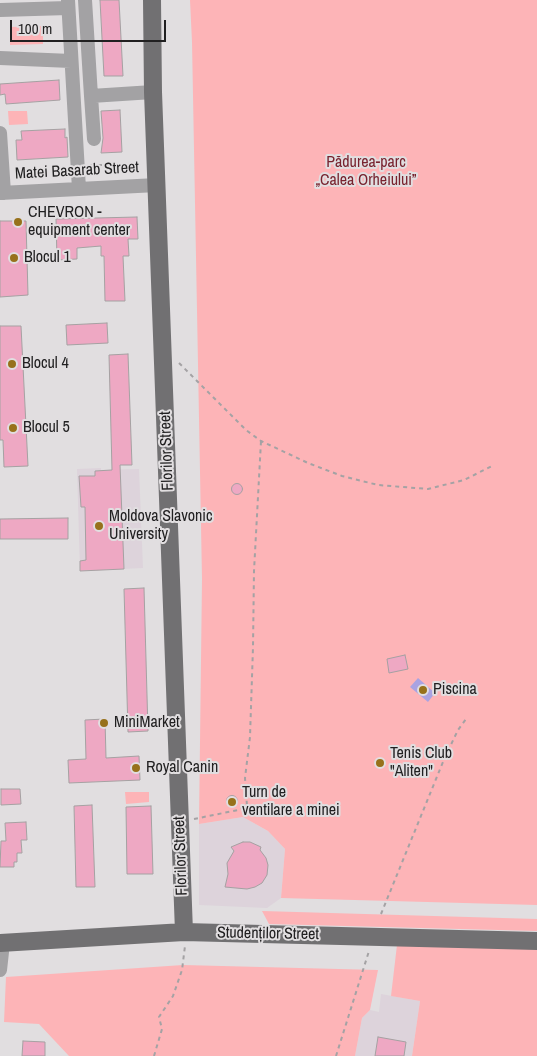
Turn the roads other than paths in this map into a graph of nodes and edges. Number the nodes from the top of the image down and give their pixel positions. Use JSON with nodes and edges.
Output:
{"nodes":[{"id":1,"x":85,"y":0,"type":"edge"},
{"id":2,"x":152,"y":0,"type":"edge"},
{"id":3,"x":68,"y":4,"type":"edge"},
{"id":4,"x":0,"y":10,"type":"edge"},
{"id":5,"x":0,"y":58,"type":"edge"},
{"id":6,"x":71,"y":61,"type":"junction"},
{"id":7,"x":153,"y":92,"type":"junction"},
{"id":8,"x":91,"y":96,"type":"junction"},
{"id":9,"x":0,"y":133,"type":"edge"},
{"id":10,"x":94,"y":139,"type":"dead end"},
{"id":11,"x":157,"y":185,"type":"junction"},
{"id":12,"x":79,"y":189,"type":"junction"},
{"id":13,"x":2,"y":193,"type":"edge"},
{"id":14,"x":184,"y":938,"type":"junction"},
{"id":15,"x":537,"y":941,"type":"edge"},
{"id":16,"x":1,"y":943,"type":"edge"},
{"id":17,"x":0,"y":970,"type":"edge"}],
"edges":[{"from":1,"to":8,"type":"street"},
{"from":2,"to":7,"type":"main road","name":"Florilor Street"},
{"from":3,"to":4,"type":"street"},
{"from":3,"to":6,"type":"street"},
{"from":5,"to":6,"type":"street"},
{"from":6,"to":12,"type":"street"},
{"from":7,"to":8,"type":"street"},
{"from":7,"to":11,"type":"main road","name":"Florilor Street"},
{"from":8,"to":10,"type":"street"},
{"from":9,"to":13,"type":"street"},
{"from":11,"to":12,"type":"street","name":"Matei Basarab Street"},
{"from":11,"to":14,"type":"main road","name":"Florilor Street"},
{"from":12,"to":13,"type":"street","name":"Matei Basarab Street"},
{"from":14,"to":15,"type":"main road","name":"Studenților Street"},
{"from":14,"to":16,"type":"main road","name":"Studenților Street"},
{"from":16,"to":17,"type":"street"}]}
